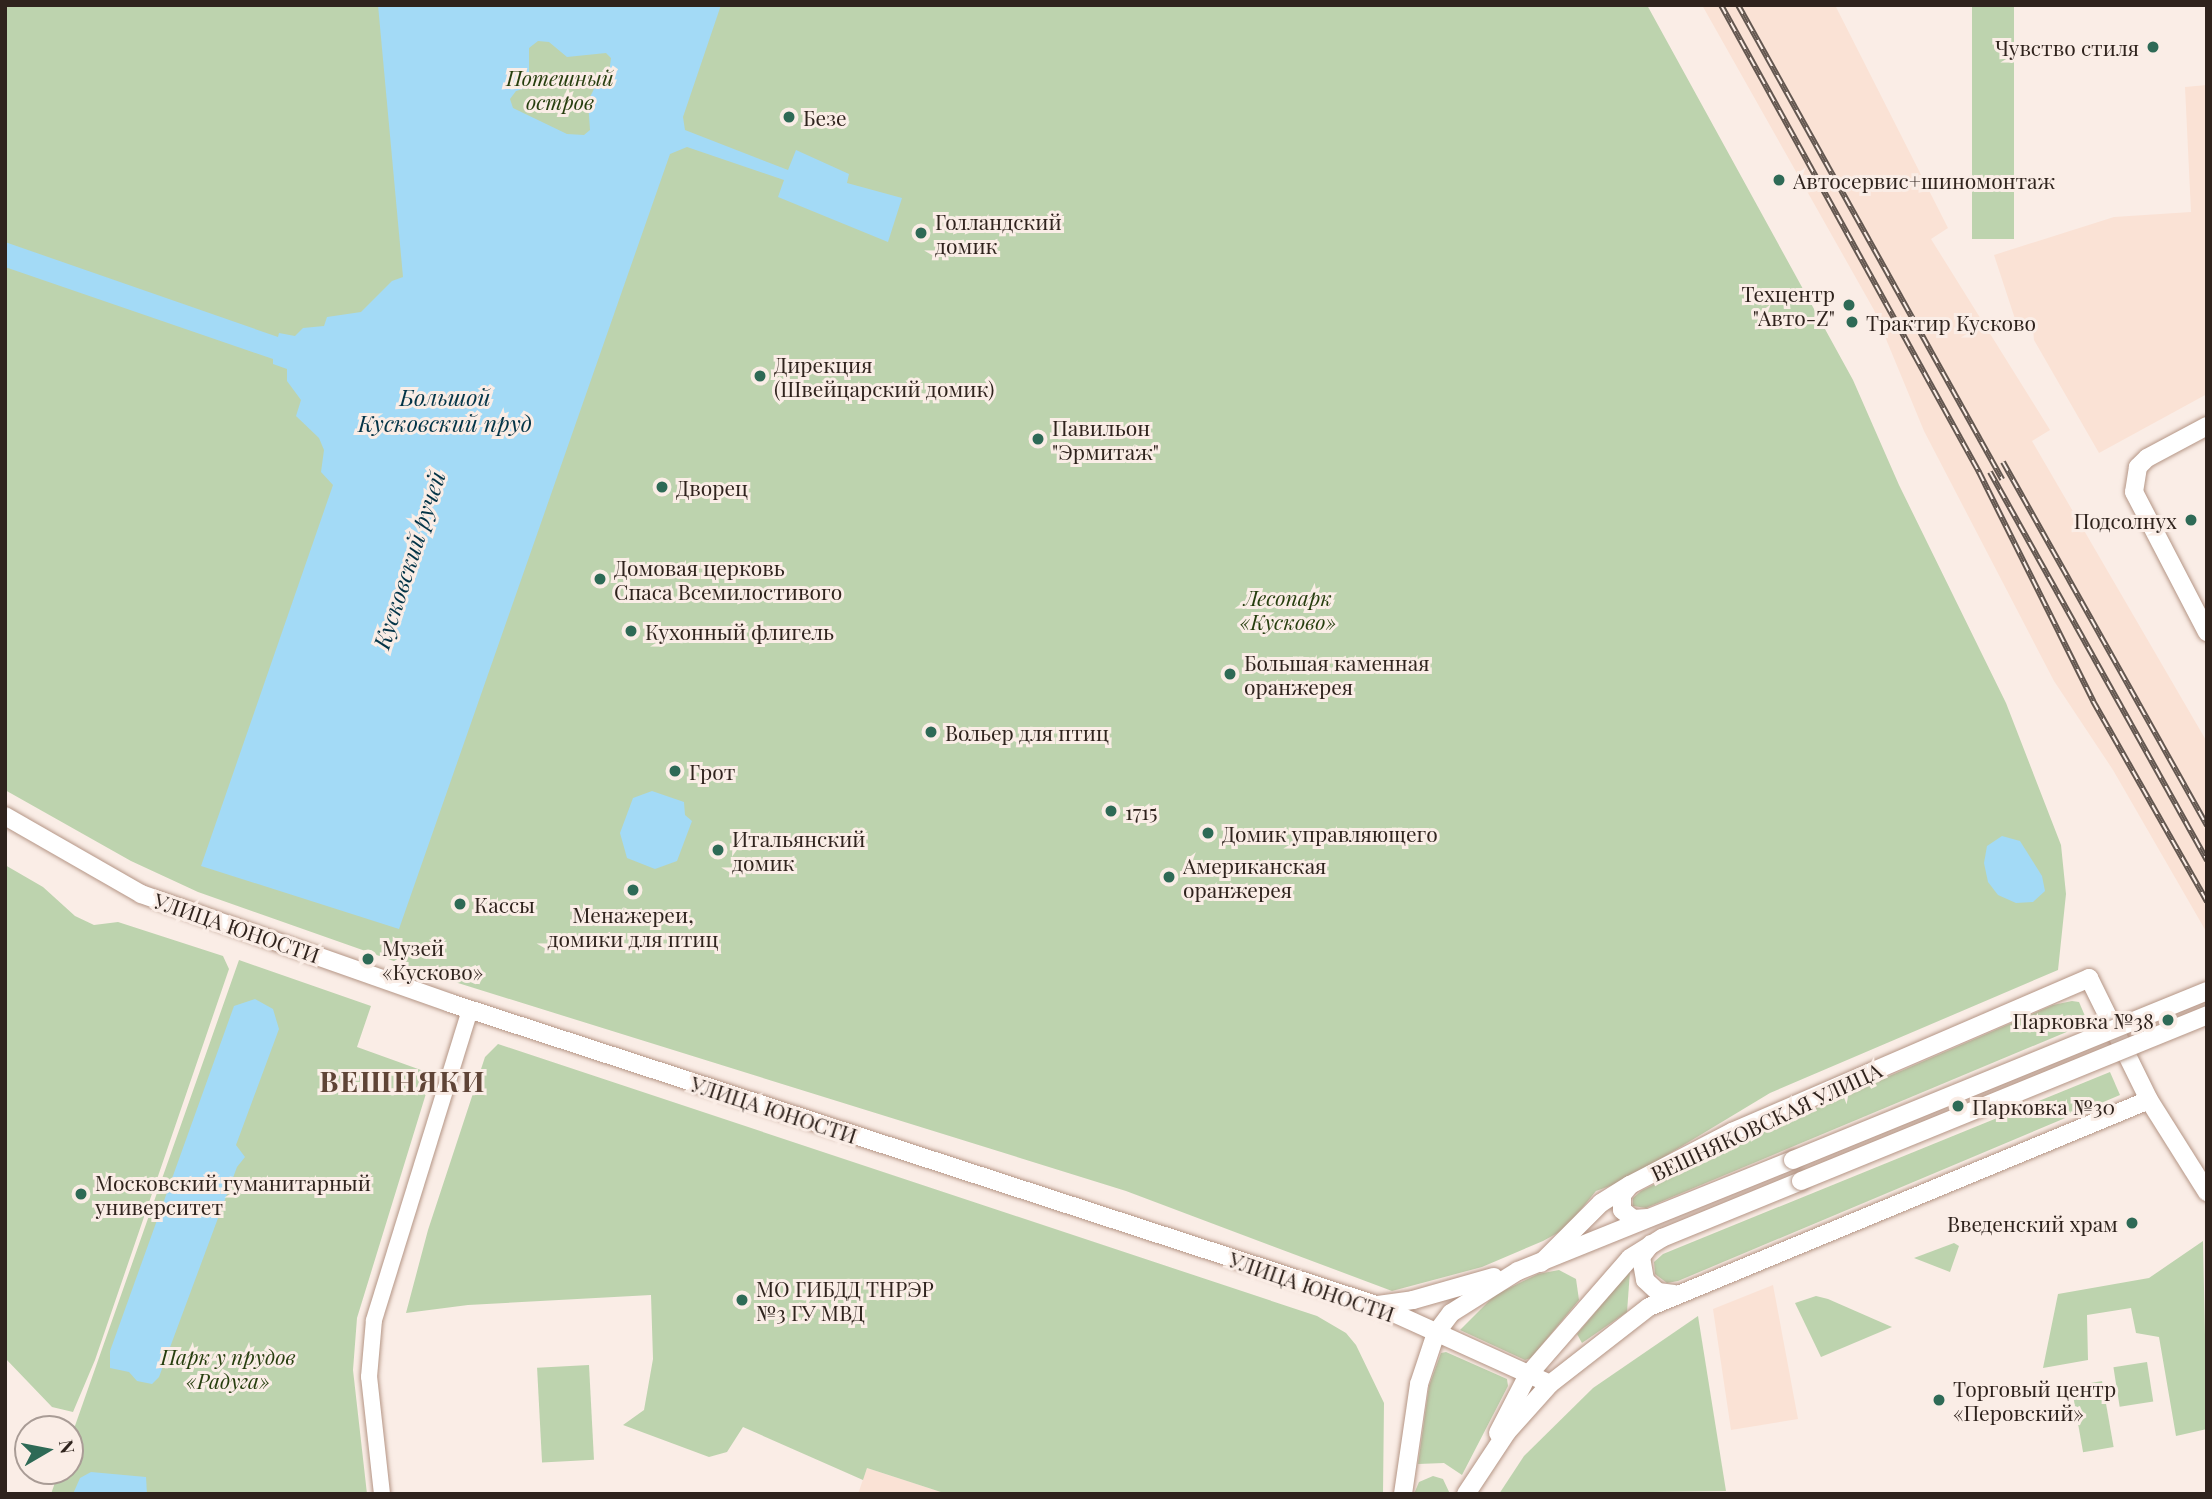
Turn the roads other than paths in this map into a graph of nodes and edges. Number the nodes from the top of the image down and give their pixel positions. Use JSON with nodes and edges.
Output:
{"nodes":[{"id":1,"x":2207,"y":426,"type":"edge"},
{"id":2,"x":2207,"y":632,"type":"edge"},
{"id":3,"x":5,"y":816,"type":"edge"},
{"id":4,"x":2207,"y":990,"type":"edge"},
{"id":5,"x":470,"y":1010,"type":"junction"},
{"id":6,"x":2207,"y":1015,"type":"edge"},
{"id":7,"x":2149,"y":1100,"type":"junction"},
{"id":8,"x":1630,"y":1185,"type":"junction"},
{"id":9,"x":2207,"y":1192,"type":"edge"},
{"id":10,"x":1685,"y":1207,"type":"junction"},
{"id":11,"x":1654,"y":1242,"type":"junction"},
{"id":12,"x":1541,"y":1263,"type":"junction"},
{"id":13,"x":1518,"y":1271,"type":"junction"},
{"id":14,"x":1669,"y":1296,"type":"junction"},
{"id":15,"x":1376,"y":1305,"type":"junction"},
{"id":16,"x":1436,"y":1333,"type":"junction"},
{"id":17,"x":1528,"y":1375,"type":"junction"},
{"id":18,"x":1550,"y":1384,"type":"junction"},
{"id":19,"x":1485,"y":1462,"type":"junction"},
{"id":20,"x":382,"y":1494,"type":"edge"},
{"id":21,"x":1403,"y":1494,"type":"edge"},
{"id":22,"x":1466,"y":1494,"type":"edge"}],
"edges":[{"from":1,"to":2,"type":"main road"},
{"from":3,"to":5,"type":"main road","name":"УЛИЦА ЮНОСТИ"},
{"from":4,"to":10,"type":"main road","bridge":true},
{"from":5,"to":15,"type":"main road","name":"УЛИЦА ЮНОСТИ"},
{"from":5,"to":20,"type":"street"},
{"from":6,"to":11,"type":"main road","bridge":true},
{"from":7,"to":8,"type":"main road","name":"ВЕШНЯКОВСКАЯ УЛИЦА"},
{"from":7,"to":9,"type":"main road"},
{"from":7,"to":14,"type":"main road"},
{"from":8,"to":10,"type":"main road"},
{"from":8,"to":12,"type":"main road","name":"ВЕШНЯКОВСКАЯ УЛИЦА"},
{"from":10,"to":12,"type":"main road"},
{"from":11,"to":14,"type":"main road"},
{"from":11,"to":17,"type":"main road"},
{"from":12,"to":13,"type":"main road","name":"ВЕШНЯКОВСКАЯ УЛИЦА"},
{"from":13,"to":15,"type":"main road"},
{"from":13,"to":16,"type":"main road","name":"ВЕШНЯКОВСКАЯ УЛИЦА"},
{"from":14,"to":18,"type":"main road"},
{"from":15,"to":16,"type":"main road","name":"УЛИЦА ЮНОСТИ"},
{"from":16,"to":17,"type":"main road","name":"УЛИЦА ЮНОСТИ"},
{"from":16,"to":21,"type":"main road","name":"ВЕШНЯКОВСКАЯ УЛИЦА"},
{"from":17,"to":18,"type":"main road","name":"УЛИЦА ЮНОСТИ"},
{"from":17,"to":19,"type":"main road"},
{"from":18,"to":19,"type":"main road"},
{"from":19,"to":22,"type":"main road"}]}
